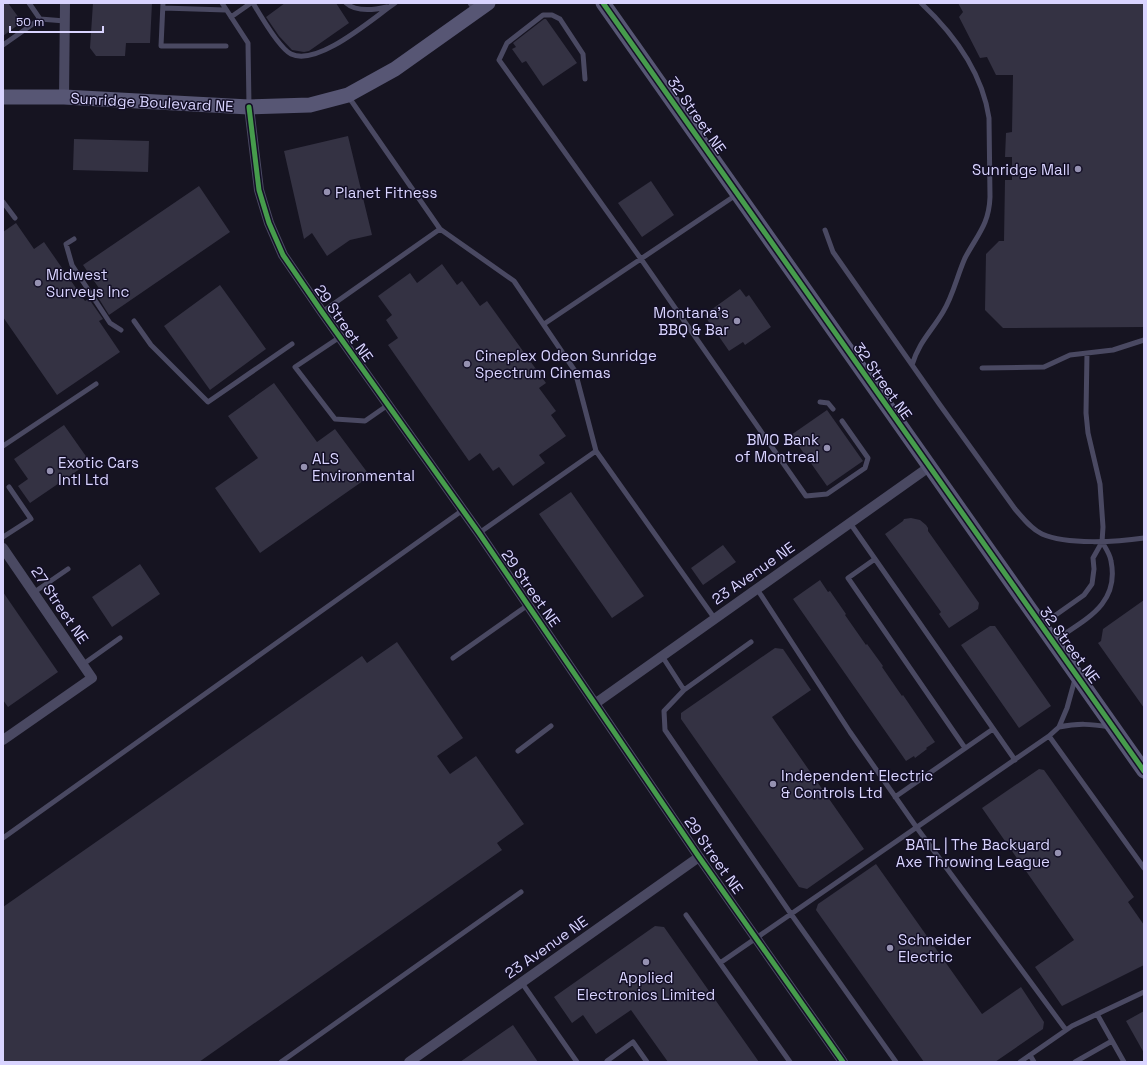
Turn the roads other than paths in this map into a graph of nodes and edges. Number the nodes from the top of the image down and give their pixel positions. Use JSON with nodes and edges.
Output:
{"nodes":[{"id":1,"x":29,"y":3,"type":"edge"},
{"id":2,"x":65,"y":3,"type":"edge"},
{"id":3,"x":222,"y":3,"type":"edge"},
{"id":4,"x":252,"y":3,"type":"edge"},
{"id":5,"x":346,"y":3,"type":"edge"},
{"id":6,"x":603,"y":3,"type":"edge"},
{"id":7,"x":920,"y":3,"type":"edge"},
{"id":8,"x":393,"y":4,"type":"edge"},
{"id":9,"x":163,"y":6,"type":"edge"},
{"id":10,"x":478,"y":6,"type":"edge"},
{"id":11,"x":226,"y":10,"type":"junction"},
{"id":12,"x":231,"y":17,"type":"junction"},
{"id":13,"x":40,"y":18,"type":"junction"},
{"id":14,"x":65,"y":21,"type":"junction"},
{"id":15,"x":3,"y":45,"type":"edge"},
{"id":16,"x":226,"y":46,"type":"dead end"},
{"id":17,"x":585,"y":79,"type":"dead end"},
{"id":18,"x":348,"y":96,"type":"junction"},
{"id":19,"x":3,"y":97,"type":"edge"},
{"id":20,"x":64,"y":97,"type":"junction"},
{"id":21,"x":249,"y":107,"type":"junction"},
{"id":22,"x":738,"y":194,"type":"junction"},
{"id":23,"x":3,"y":202,"type":"edge"},
{"id":24,"x":15,"y":218,"type":"dead end"},
{"id":25,"x":440,"y":229,"type":"junction"},
{"id":26,"x":825,"y":230,"type":"dead end"},
{"id":27,"x":74,"y":239,"type":"dead end"},
{"id":28,"x":640,"y":259,"type":"junction"},
{"id":29,"x":322,"y":312,"type":"junction"},
{"id":30,"x":134,"y":321,"type":"dead end"},
{"id":31,"x":544,"y":324,"type":"junction"},
{"id":32,"x":121,"y":330,"type":"dead end"},
{"id":33,"x":340,"y":337,"type":"junction"},
{"id":34,"x":1144,"y":340,"type":"edge"},
{"id":35,"x":292,"y":344,"type":"dead end"},
{"id":36,"x":1087,"y":353,"type":"junction"},
{"id":37,"x":912,"y":365,"type":"junction"},
{"id":38,"x":982,"y":368,"type":"dead end"},
{"id":39,"x":96,"y":384,"type":"dead end"},
{"id":40,"x":820,"y":402,"type":"dead end"},
{"id":41,"x":388,"y":405,"type":"junction"},
{"id":42,"x":833,"y":409,"type":"dead end"},
{"id":43,"x":842,"y":421,"type":"dead end"},
{"id":44,"x":3,"y":446,"type":"edge"},
{"id":45,"x":596,"y":451,"type":"junction"},
{"id":46,"x":929,"y":467,"type":"junction"},
{"id":47,"x":9,"y":488,"type":"dead end"},
{"id":48,"x":463,"y":510,"type":"junction"},
{"id":49,"x":850,"y":523,"type":"junction"},
{"id":50,"x":479,"y":533,"type":"junction"},
{"id":51,"x":3,"y":537,"type":"edge"},
{"id":52,"x":1144,"y":538,"type":"edge"},
{"id":53,"x":1102,"y":542,"type":"junction"},
{"id":54,"x":3,"y":548,"type":"edge"},
{"id":55,"x":875,"y":559,"type":"junction"},
{"id":56,"x":68,"y":569,"type":"dead end"},
{"id":57,"x":756,"y":589,"type":"junction"},
{"id":58,"x":33,"y":593,"type":"junction"},
{"id":59,"x":528,"y":605,"type":"junction"},
{"id":60,"x":715,"y":619,"type":"junction"},
{"id":61,"x":1041,"y":626,"type":"junction"},
{"id":62,"x":120,"y":638,"type":"dead end"},
{"id":63,"x":751,"y":642,"type":"dead end"},
{"id":64,"x":1053,"y":642,"type":"junction"},
{"id":65,"x":662,"y":656,"type":"junction"},
{"id":66,"x":453,"y":658,"type":"dead end"},
{"id":67,"x":82,"y":665,"type":"junction"},
{"id":68,"x":1076,"y":674,"type":"junction"},
{"id":69,"x":684,"y":690,"type":"junction"},
{"id":70,"x":596,"y":703,"type":"junction"},
{"id":71,"x":551,"y":726,"type":"dead end"},
{"id":72,"x":1059,"y":727,"type":"junction"},
{"id":73,"x":1113,"y":728,"type":"junction"},
{"id":74,"x":993,"y":729,"type":"junction"},
{"id":75,"x":1049,"y":736,"type":"junction"},
{"id":76,"x":3,"y":740,"type":"edge"},
{"id":77,"x":965,"y":748,"type":"junction"},
{"id":78,"x":518,"y":751,"type":"dead end"},
{"id":79,"x":1015,"y":760,"type":"junction"},
{"id":80,"x":1144,"y":771,"type":"edge"},
{"id":81,"x":895,"y":797,"type":"junction"},
{"id":82,"x":917,"y":828,"type":"junction"},
{"id":83,"x":3,"y":838,"type":"edge"},
{"id":84,"x":699,"y":857,"type":"junction"},
{"id":85,"x":1144,"y":868,"type":"edge"},
{"id":86,"x":521,"y":892,"type":"dead end"},
{"id":87,"x":686,"y":914,"type":"dead end"},
{"id":88,"x":791,"y":914,"type":"junction"},
{"id":89,"x":756,"y":938,"type":"junction"},
{"id":90,"x":720,"y":963,"type":"junction"},
{"id":91,"x":522,"y":982,"type":"junction"},
{"id":92,"x":1144,"y":992,"type":"edge"},
{"id":93,"x":1097,"y":1014,"type":"junction"},
{"id":94,"x":1066,"y":1030,"type":"junction"},
{"id":95,"x":1112,"y":1041,"type":"junction"},
{"id":96,"x":1030,"y":1055,"type":"junction"},
{"id":97,"x":281,"y":1062,"type":"edge"},
{"id":98,"x":409,"y":1062,"type":"edge"},
{"id":99,"x":577,"y":1062,"type":"edge"},
{"id":100,"x":607,"y":1062,"type":"edge"},
{"id":101,"x":647,"y":1062,"type":"edge"},
{"id":102,"x":790,"y":1062,"type":"edge"},
{"id":103,"x":843,"y":1062,"type":"edge"},
{"id":104,"x":896,"y":1062,"type":"edge"},
{"id":105,"x":1020,"y":1062,"type":"edge"},
{"id":106,"x":1034,"y":1062,"type":"edge"},
{"id":107,"x":1076,"y":1062,"type":"edge"},
{"id":108,"x":1124,"y":1062,"type":"edge"}],
"edges":[{"from":1,"to":13,"type":"lane"},
{"from":2,"to":14,"type":"street"},
{"from":3,"to":11,"type":"lane"},
{"from":4,"to":8,"type":"lane"},
{"from":4,"to":12,"type":"lane"},
{"from":5,"to":8,"type":"lane"},
{"from":6,"to":22,"type":"street","name":"32 Street NE"},
{"from":7,"to":37,"type":"lane"},
{"from":9,"to":11,"type":"lane"},
{"from":9,"to":16,"type":"lane"},
{"from":10,"to":18,"type":"street","name":"Sunridge Boulevard NE"},
{"from":11,"to":12,"type":"lane"},
{"from":12,"to":21,"type":"lane"},
{"from":13,"to":14,"type":"lane"},
{"from":13,"to":15,"type":"lane"},
{"from":14,"to":20,"type":"street"},
{"from":17,"to":28,"type":"lane"},
{"from":18,"to":21,"type":"street","name":"Sunridge Boulevard NE"},
{"from":18,"to":25,"type":"lane"},
{"from":19,"to":20,"type":"street","name":"Sunridge Boulevard NE"},
{"from":20,"to":21,"type":"street","name":"Sunridge Boulevard NE"},
{"from":21,"to":29,"type":"street","name":"29 Street NE"},
{"from":22,"to":28,"type":"lane"},
{"from":22,"to":46,"type":"street","name":"32 Street NE"},
{"from":23,"to":24,"type":"lane"},
{"from":25,"to":29,"type":"lane"},
{"from":25,"to":31,"type":"lane"},
{"from":26,"to":37,"type":"lane"},
{"from":27,"to":32,"type":"lane"},
{"from":28,"to":31,"type":"lane"},
{"from":28,"to":43,"type":"lane"},
{"from":29,"to":33,"type":"street","name":"29 Street NE"},
{"from":30,"to":35,"type":"lane"},
{"from":31,"to":45,"type":"lane"},
{"from":33,"to":41,"type":"street","name":"29 Street NE"},
{"from":33,"to":41,"type":"lane"},
{"from":34,"to":36,"type":"lane"},
{"from":36,"to":38,"type":"lane"},
{"from":36,"to":53,"type":"lane"},
{"from":37,"to":53,"type":"lane"},
{"from":39,"to":44,"type":"lane"},
{"from":40,"to":42,"type":"lane"},
{"from":41,"to":48,"type":"street","name":"29 Street NE"},
{"from":45,"to":50,"type":"lane"},
{"from":45,"to":60,"type":"lane"},
{"from":46,"to":49,"type":"street","name":"23 Avenue NE"},
{"from":46,"to":61,"type":"street","name":"32 Street NE"},
{"from":47,"to":51,"type":"lane"},
{"from":48,"to":50,"type":"street","name":"29 Street NE"},
{"from":48,"to":83,"type":"lane"},
{"from":49,"to":55,"type":"lane"},
{"from":49,"to":57,"type":"street","name":"23 Avenue NE"},
{"from":50,"to":59,"type":"street","name":"29 Street NE"},
{"from":52,"to":53,"type":"lane"},
{"from":53,"to":61,"type":"lane"},
{"from":53,"to":64,"type":"lane"},
{"from":54,"to":58,"type":"street","name":"27 Street NE"},
{"from":55,"to":74,"type":"lane"},
{"from":55,"to":77,"type":"lane"},
{"from":56,"to":58,"type":"lane"},
{"from":57,"to":60,"type":"street","name":"23 Avenue NE"},
{"from":57,"to":81,"type":"lane"},
{"from":58,"to":67,"type":"street","name":"27 Street NE"},
{"from":59,"to":66,"type":"lane"},
{"from":59,"to":70,"type":"street","name":"29 Street NE"},
{"from":60,"to":65,"type":"street","name":"23 Avenue NE"},
{"from":61,"to":64,"type":"street","name":"32 Street NE"},
{"from":62,"to":67,"type":"lane"},
{"from":63,"to":69,"type":"lane"},
{"from":64,"to":68,"type":"street","name":"32 Street NE"},
{"from":65,"to":69,"type":"lane"},
{"from":65,"to":70,"type":"street","name":"23 Avenue NE"},
{"from":67,"to":76,"type":"street","name":"27 Street NE"},
{"from":68,"to":72,"type":"lane"},
{"from":68,"to":73,"type":"street","name":"32 Street NE"},
{"from":69,"to":88,"type":"lane"},
{"from":70,"to":84,"type":"street","name":"29 Street NE"},
{"from":71,"to":78,"type":"lane"},
{"from":72,"to":73,"type":"lane"},
{"from":72,"to":75,"type":"lane"},
{"from":73,"to":80,"type":"street","name":"32 Street NE"},
{"from":74,"to":77,"type":"lane"},
{"from":74,"to":79,"type":"lane"},
{"from":75,"to":79,"type":"lane"},
{"from":75,"to":85,"type":"lane"},
{"from":77,"to":81,"type":"lane"},
{"from":79,"to":82,"type":"lane"},
{"from":81,"to":82,"type":"lane"},
{"from":82,"to":88,"type":"lane"},
{"from":82,"to":94,"type":"lane"},
{"from":84,"to":89,"type":"street","name":"29 Street NE"},
{"from":84,"to":91,"type":"street","name":"23 Avenue NE"},
{"from":86,"to":97,"type":"lane"},
{"from":87,"to":90,"type":"lane"},
{"from":88,"to":89,"type":"lane"},
{"from":88,"to":104,"type":"lane"},
{"from":89,"to":90,"type":"lane"},
{"from":89,"to":103,"type":"street","name":"29 Street NE"},
{"from":90,"to":102,"type":"lane"},
{"from":91,"to":98,"type":"street","name":"23 Avenue NE"},
{"from":91,"to":99,"type":"lane"},
{"from":92,"to":93,"type":"lane"},
{"from":93,"to":94,"type":"lane"},
{"from":93,"to":95,"type":"lane"},
{"from":94,"to":96,"type":"lane"},
{"from":95,"to":107,"type":"lane"},
{"from":95,"to":108,"type":"lane"},
{"from":96,"to":105,"type":"lane"},
{"from":96,"to":106,"type":"lane"},
{"from":100,"to":101,"type":"lane"}]}
